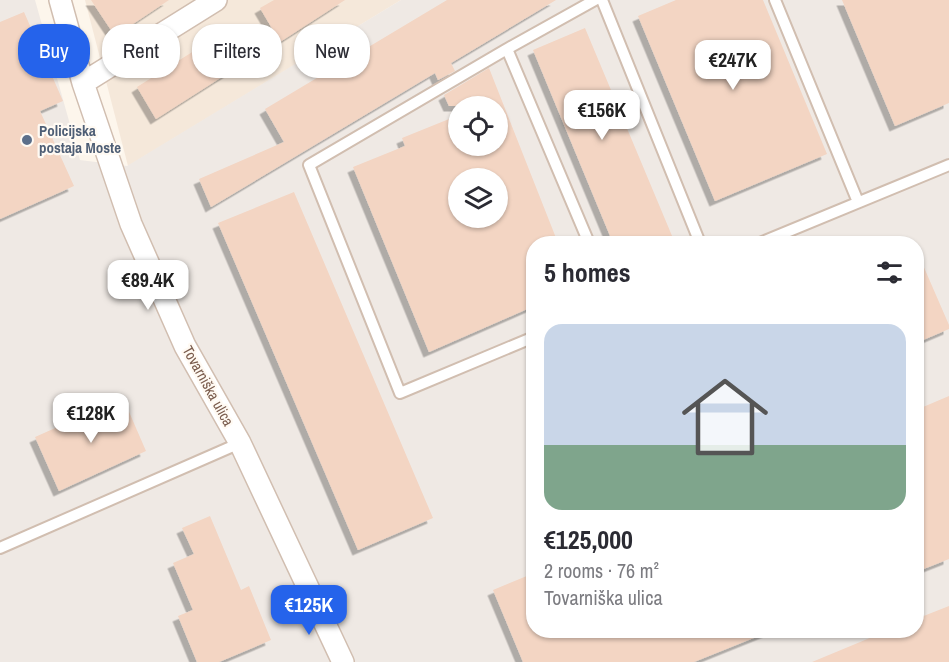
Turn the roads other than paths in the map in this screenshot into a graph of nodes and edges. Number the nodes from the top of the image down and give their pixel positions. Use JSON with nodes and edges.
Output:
{"nodes":[{"id":1,"x":60,"y":0,"type":"edge"},
{"id":2,"x":216,"y":0,"type":"edge"},
{"id":3,"x":595,"y":0,"type":"edge"},
{"id":4,"x":602,"y":0,"type":"edge"},
{"id":5,"x":775,"y":0,"type":"edge"},
{"id":6,"x":507,"y":49,"type":"junction"},
{"id":7,"x":83,"y":83,"type":"junction"},
{"id":8,"x":949,"y":165,"type":"edge"},
{"id":9,"x":858,"y":202,"type":"junction"},
{"id":10,"x":586,"y":236,"type":"edge"},
{"id":11,"x":697,"y":236,"type":"edge"},
{"id":12,"x":777,"y":236,"type":"edge"},
{"id":13,"x":526,"y":340,"type":"edge"},
{"id":14,"x":240,"y":443,"type":"junction"},
{"id":15,"x":0,"y":548,"type":"edge"},
{"id":16,"x":343,"y":662,"type":"edge"}],
"edges":[{"from":1,"to":7,"type":"street","name":"Tovarniška ulica"},
{"from":2,"to":7,"type":"street"},
{"from":3,"to":6,"type":"lane"},
{"from":4,"to":11,"type":"lane"},
{"from":5,"to":9,"type":"lane"},
{"from":6,"to":10,"type":"lane"},
{"from":6,"to":13,"type":"lane"},
{"from":7,"to":14,"type":"street","name":"Tovarniška ulica"},
{"from":8,"to":9,"type":"lane"},
{"from":9,"to":12,"type":"lane"},
{"from":14,"to":15,"type":"lane"},
{"from":14,"to":16,"type":"street","name":"Tovarniška ulica"}]}
